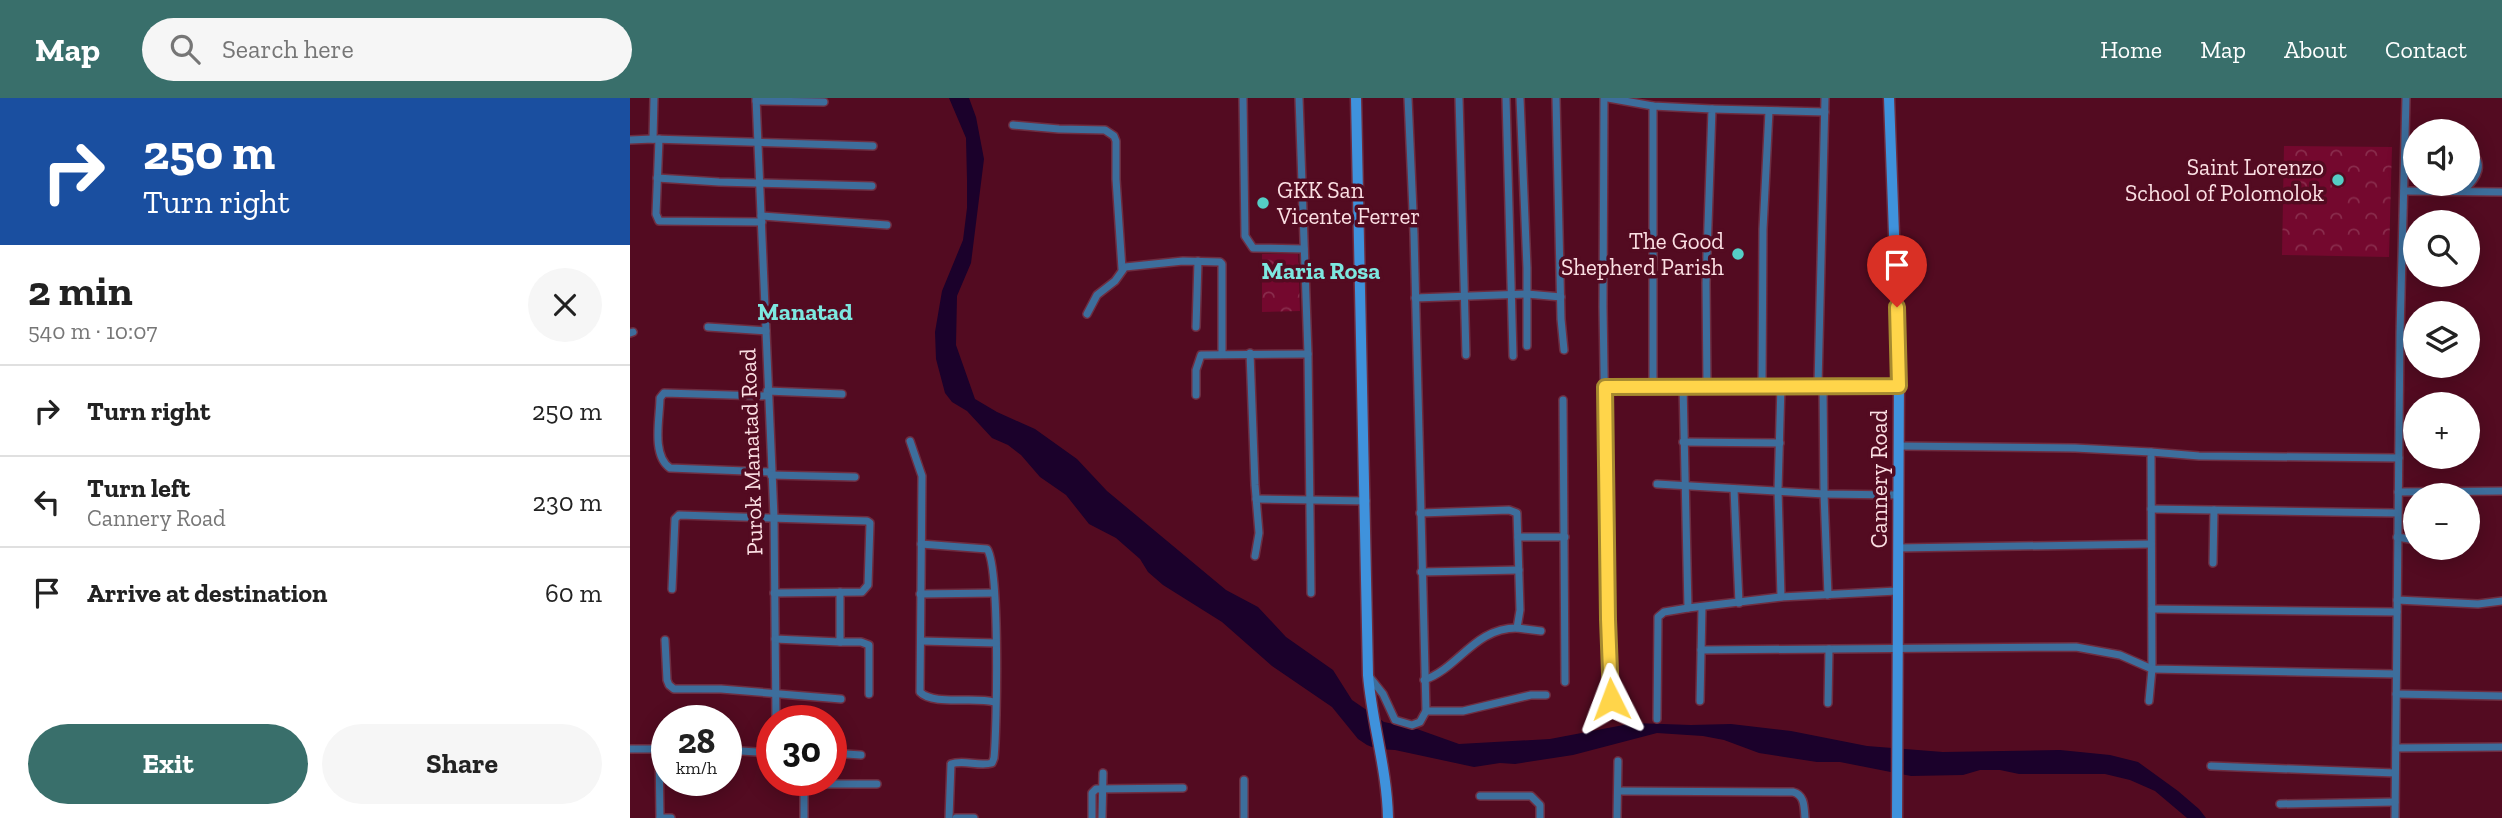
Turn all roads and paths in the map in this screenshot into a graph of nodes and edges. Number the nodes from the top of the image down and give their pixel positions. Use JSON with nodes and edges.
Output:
{"nodes":[{"id":1,"x":654,"y":98,"type":"edge"},
{"id":2,"x":1243,"y":98,"type":"edge"},
{"id":3,"x":1299,"y":98,"type":"edge"},
{"id":4,"x":1356,"y":98,"type":"edge"},
{"id":5,"x":1408,"y":98,"type":"edge"},
{"id":6,"x":1459,"y":98,"type":"edge"},
{"id":7,"x":1506,"y":98,"type":"edge"},
{"id":8,"x":1520,"y":98,"type":"edge"},
{"id":9,"x":1556,"y":98,"type":"edge"},
{"id":10,"x":1606,"y":98,"type":"edge"},
{"id":11,"x":1825,"y":98,"type":"edge"},
{"id":12,"x":1889,"y":98,"type":"edge"},
{"id":13,"x":2406,"y":98,"type":"edge"},
{"id":14,"x":756,"y":100,"type":"edge"},
{"id":15,"x":824,"y":102,"type":"dead end"},
{"id":16,"x":1653,"y":106,"type":"junction"},
{"id":17,"x":1712,"y":109,"type":"junction"},
{"id":18,"x":1769,"y":111,"type":"junction"},
{"id":19,"x":1825,"y":112,"type":"junction"},
{"id":20,"x":2405,"y":119,"type":"edge"},
{"id":21,"x":1013,"y":125,"type":"dead end"},
{"id":22,"x":656,"y":139,"type":"junction"},
{"id":23,"x":630,"y":140,"type":"edge"},
{"id":24,"x":758,"y":142,"type":"junction"},
{"id":25,"x":873,"y":146,"type":"dead end"},
{"id":26,"x":657,"y":177,"type":"junction"},
{"id":27,"x":761,"y":181,"type":"junction"},
{"id":28,"x":872,"y":186,"type":"dead end"},
{"id":29,"x":2480,"y":191,"type":"edge"},
{"id":30,"x":2502,"y":192,"type":"edge"},
{"id":31,"x":2404,"y":196,"type":"edge"},
{"id":32,"x":762,"y":219,"type":"junction"},
{"id":33,"x":887,"y":225,"type":"dead end"},
{"id":34,"x":1304,"y":249,"type":"junction"},
{"id":35,"x":1198,"y":261,"type":"junction"},
{"id":36,"x":1122,"y":269,"type":"junction"},
{"id":37,"x":1527,"y":294,"type":"junction"},
{"id":38,"x":1513,"y":295,"type":"junction"},
{"id":39,"x":1465,"y":296,"type":"junction"},
{"id":40,"x":1561,"y":297,"type":"junction"},
{"id":41,"x":1415,"y":298,"type":"junction"},
{"id":42,"x":1087,"y":314,"type":"dead end"},
{"id":43,"x":708,"y":327,"type":"dead end"},
{"id":44,"x":1196,"y":327,"type":"dead end"},
{"id":45,"x":766,"y":331,"type":"junction"},
{"id":46,"x":1527,"y":346,"type":"dead end"},
{"id":47,"x":1564,"y":350,"type":"dead end"},
{"id":48,"x":1223,"y":353,"type":"junction"},
{"id":49,"x":1250,"y":353,"type":"junction"},
{"id":50,"x":1308,"y":354,"type":"junction"},
{"id":51,"x":1466,"y":355,"type":"dead end"},
{"id":52,"x":1513,"y":356,"type":"dead end"},
{"id":53,"x":1653,"y":385,"type":"junction"},
{"id":54,"x":1683,"y":385,"type":"junction"},
{"id":55,"x":1707,"y":385,"type":"junction"},
{"id":56,"x":1762,"y":385,"type":"junction"},
{"id":57,"x":1781,"y":385,"type":"junction"},
{"id":58,"x":1820,"y":385,"type":"junction"},
{"id":59,"x":1899,"y":386,"type":"junction"},
{"id":60,"x":1605,"y":387,"type":"junction"},
{"id":61,"x":767,"y":393,"type":"junction"},
{"id":62,"x":842,"y":394,"type":"dead end"},
{"id":63,"x":1196,"y":395,"type":"dead end"},
{"id":64,"x":1563,"y":400,"type":"dead end"},
{"id":65,"x":910,"y":441,"type":"dead end"},
{"id":66,"x":1683,"y":442,"type":"junction"},
{"id":67,"x":1780,"y":443,"type":"junction"},
{"id":68,"x":1898,"y":446,"type":"junction"},
{"id":69,"x":2151,"y":452,"type":"junction"},
{"id":70,"x":2399,"y":458,"type":"junction"},
{"id":71,"x":771,"y":473,"type":"junction"},
{"id":72,"x":855,"y":477,"type":"dead end"},
{"id":73,"x":1657,"y":484,"type":"dead end"},
{"id":74,"x":1684,"y":486,"type":"junction"},
{"id":75,"x":1734,"y":489,"type":"junction"},
{"id":76,"x":1778,"y":490,"type":"junction"},
{"id":77,"x":2502,"y":491,"type":"edge"},
{"id":78,"x":2398,"y":492,"type":"junction"},
{"id":79,"x":1824,"y":494,"type":"junction"},
{"id":80,"x":1897,"y":495,"type":"junction"},
{"id":81,"x":1256,"y":499,"type":"junction"},
{"id":82,"x":1311,"y":501,"type":"junction"},
{"id":83,"x":1366,"y":501,"type":"junction"},
{"id":84,"x":2151,"y":509,"type":"junction"},
{"id":85,"x":2214,"y":510,"type":"junction"},
{"id":86,"x":1420,"y":513,"type":"junction"},
{"id":87,"x":2398,"y":513,"type":"junction"},
{"id":88,"x":774,"y":517,"type":"junction"},
{"id":89,"x":1518,"y":537,"type":"junction"},
{"id":90,"x":1565,"y":537,"type":"junction"},
{"id":91,"x":2397,"y":537,"type":"junction"},
{"id":92,"x":2403,"y":538,"type":"edge"},
{"id":93,"x":921,"y":544,"type":"junction"},
{"id":94,"x":2151,"y":544,"type":"junction"},
{"id":95,"x":1898,"y":548,"type":"junction"},
{"id":96,"x":1255,"y":556,"type":"dead end"},
{"id":97,"x":2213,"y":563,"type":"dead end"},
{"id":98,"x":1519,"y":570,"type":"junction"},
{"id":99,"x":1421,"y":572,"type":"junction"},
{"id":100,"x":672,"y":589,"type":"dead end"},
{"id":101,"x":1897,"y":592,"type":"junction"},
{"id":102,"x":774,"y":593,"type":"junction"},
{"id":103,"x":840,"y":593,"type":"junction"},
{"id":104,"x":995,"y":593,"type":"junction"},
{"id":105,"x":1311,"y":593,"type":"dead end"},
{"id":106,"x":920,"y":594,"type":"junction"},
{"id":107,"x":1828,"y":595,"type":"junction"},
{"id":108,"x":1781,"y":597,"type":"junction"},
{"id":109,"x":2397,"y":600,"type":"junction"},
{"id":110,"x":2502,"y":601,"type":"edge"},
{"id":111,"x":1739,"y":603,"type":"junction"},
{"id":112,"x":1702,"y":607,"type":"junction"},
{"id":113,"x":1688,"y":608,"type":"junction"},
{"id":114,"x":2152,"y":609,"type":"junction"},
{"id":115,"x":2397,"y":612,"type":"junction"},
{"id":116,"x":1517,"y":628,"type":"junction"},
{"id":117,"x":1541,"y":631,"type":"dead end"},
{"id":118,"x":775,"y":639,"type":"junction"},
{"id":119,"x":665,"y":640,"type":"dead end"},
{"id":120,"x":922,"y":641,"type":"junction"},
{"id":121,"x":840,"y":642,"type":"junction"},
{"id":122,"x":996,"y":643,"type":"junction"},
{"id":123,"x":1829,"y":649,"type":"junction"},
{"id":124,"x":1897,"y":649,"type":"junction"},
{"id":125,"x":1701,"y":650,"type":"junction"},
{"id":126,"x":2152,"y":669,"type":"junction"},
{"id":127,"x":2396,"y":674,"type":"junction"},
{"id":128,"x":1368,"y":675,"type":"junction"},
{"id":129,"x":1424,"y":680,"type":"junction"},
{"id":130,"x":1565,"y":682,"type":"dead end"},
{"id":131,"x":776,"y":693,"type":"junction"},
{"id":132,"x":869,"y":694,"type":"dead end"},
{"id":133,"x":2396,"y":694,"type":"junction"},
{"id":134,"x":1546,"y":695,"type":"dead end"},
{"id":135,"x":2502,"y":696,"type":"edge"},
{"id":136,"x":841,"y":699,"type":"dead end"},
{"id":137,"x":1611,"y":699,"type":"dead end"},
{"id":138,"x":1700,"y":701,"type":"dead end"},
{"id":139,"x":2149,"y":701,"type":"dead end"},
{"id":140,"x":995,"y":702,"type":"junction"},
{"id":141,"x":1828,"y":703,"type":"dead end"},
{"id":142,"x":776,"y":705,"type":"edge"},
{"id":143,"x":1426,"y":711,"type":"junction"},
{"id":144,"x":1657,"y":719,"type":"dead end"},
{"id":145,"x":2502,"y":747,"type":"edge"},
{"id":146,"x":2396,"y":748,"type":"junction"},
{"id":147,"x":630,"y":749,"type":"edge"},
{"id":148,"x":651,"y":749,"type":"edge"},
{"id":149,"x":847,"y":754,"type":"edge"},
{"id":150,"x":861,"y":755,"type":"dead end"},
{"id":151,"x":1618,"y":761,"type":"dead end"},
{"id":152,"x":2211,"y":766,"type":"dead end"},
{"id":153,"x":1103,"y":773,"type":"dead end"},
{"id":154,"x":2395,"y":773,"type":"junction"},
{"id":155,"x":1244,"y":779,"type":"dead end"},
{"id":156,"x":847,"y":783,"type":"edge"},
{"id":157,"x":877,"y":784,"type":"dead end"},
{"id":158,"x":1184,"y":788,"type":"dead end"},
{"id":159,"x":1103,"y":789,"type":"junction"},
{"id":160,"x":1618,"y":791,"type":"junction"},
{"id":161,"x":661,"y":796,"type":"edge"},
{"id":162,"x":804,"y":796,"type":"edge"},
{"id":163,"x":1480,"y":796,"type":"dead end"},
{"id":164,"x":2395,"y":802,"type":"junction"},
{"id":165,"x":2280,"y":804,"type":"dead end"},
{"id":166,"x":660,"y":818,"type":"edge"},
{"id":167,"x":671,"y":818,"type":"edge"},
{"id":168,"x":804,"y":818,"type":"edge"},
{"id":169,"x":948,"y":818,"type":"edge"},
{"id":170,"x":956,"y":818,"type":"edge"},
{"id":171,"x":974,"y":818,"type":"edge"},
{"id":172,"x":1091,"y":818,"type":"edge"},
{"id":173,"x":1102,"y":818,"type":"edge"},
{"id":174,"x":1244,"y":818,"type":"edge"},
{"id":175,"x":1388,"y":818,"type":"edge"},
{"id":176,"x":1540,"y":818,"type":"edge"},
{"id":177,"x":1617,"y":818,"type":"edge"},
{"id":178,"x":1805,"y":818,"type":"edge"},
{"id":179,"x":1897,"y":818,"type":"edge"},
{"id":180,"x":2395,"y":818,"type":"edge"}],
"edges":[{"from":1,"to":22,"type":"street"},
{"from":2,"to":34,"type":"street"},
{"from":3,"to":34,"type":"street"},
{"from":4,"to":83,"type":"main road"},
{"from":5,"to":41,"type":"street"},
{"from":6,"to":39,"type":"street"},
{"from":7,"to":38,"type":"street"},
{"from":8,"to":37,"type":"street"},
{"from":9,"to":40,"type":"street"},
{"from":10,"to":16,"type":"street"},
{"from":10,"to":60,"type":"street"},
{"from":11,"to":19,"type":"street"},
{"from":12,"to":59,"type":"main road","name":"Cannery Road"},
{"from":13,"to":20,"type":"street"},
{"from":14,"to":15,"type":"street"},
{"from":14,"to":24,"type":"street","name":"Purok Manatad Road"},
{"from":16,"to":17,"type":"street"},
{"from":16,"to":53,"type":"street"},
{"from":17,"to":18,"type":"street"},
{"from":17,"to":55,"type":"street"},
{"from":18,"to":19,"type":"street"},
{"from":18,"to":56,"type":"street"},
{"from":19,"to":58,"type":"street"},
{"from":21,"to":36,"type":"street"},
{"from":22,"to":23,"type":"street"},
{"from":22,"to":24,"type":"street"},
{"from":22,"to":26,"type":"street"},
{"from":24,"to":25,"type":"street"},
{"from":24,"to":27,"type":"street","name":"Purok Manatad Road"},
{"from":26,"to":27,"type":"street"},
{"from":26,"to":32,"type":"street"},
{"from":27,"to":28,"type":"street"},
{"from":27,"to":32,"type":"street","name":"Purok Manatad Road"},
{"from":29,"to":30,"type":"street"},
{"from":31,"to":70,"type":"street"},
{"from":32,"to":33,"type":"street"},
{"from":32,"to":45,"type":"street","name":"Purok Manatad Road"},
{"from":34,"to":50,"type":"street"},
{"from":35,"to":36,"type":"street"},
{"from":35,"to":44,"type":"street"},
{"from":35,"to":48,"type":"street"},
{"from":36,"to":42,"type":"street"},
{"from":37,"to":38,"type":"street"},
{"from":37,"to":40,"type":"street"},
{"from":37,"to":46,"type":"street"},
{"from":38,"to":39,"type":"street"},
{"from":38,"to":52,"type":"street"},
{"from":39,"to":41,"type":"street"},
{"from":39,"to":51,"type":"street"},
{"from":40,"to":47,"type":"street"},
{"from":41,"to":86,"type":"street"},
{"from":43,"to":45,"type":"street"},
{"from":45,"to":61,"type":"street","name":"Purok Manatad Road"},
{"from":48,"to":49,"type":"street"},
{"from":48,"to":63,"type":"street"},
{"from":49,"to":50,"type":"street"},
{"from":49,"to":81,"type":"street"},
{"from":50,"to":82,"type":"street"},
{"from":53,"to":54,"type":"street"},
{"from":53,"to":60,"type":"street"},
{"from":54,"to":55,"type":"street"},
{"from":54,"to":66,"type":"street"},
{"from":55,"to":56,"type":"street"},
{"from":56,"to":57,"type":"street"},
{"from":57,"to":58,"type":"street"},
{"from":57,"to":67,"type":"street"},
{"from":58,"to":59,"type":"street"},
{"from":58,"to":79,"type":"street"},
{"from":59,"to":68,"type":"main road","name":"Cannery Road"},
{"from":60,"to":137,"type":"street"},
{"from":61,"to":62,"type":"street"},
{"from":61,"to":71,"type":"street","name":"Purok Manatad Road"},
{"from":61,"to":71,"type":"street"},
{"from":64,"to":90,"type":"street"},
{"from":65,"to":93,"type":"street"},
{"from":66,"to":67,"type":"street"},
{"from":66,"to":74,"type":"street"},
{"from":67,"to":76,"type":"street"},
{"from":68,"to":69,"type":"street"},
{"from":68,"to":80,"type":"main road","name":"Cannery Road"},
{"from":69,"to":70,"type":"street"},
{"from":69,"to":84,"type":"street"},
{"from":70,"to":78,"type":"street"},
{"from":71,"to":72,"type":"street"},
{"from":71,"to":88,"type":"street","name":"Purok Manatad Road"},
{"from":73,"to":74,"type":"street"},
{"from":74,"to":75,"type":"street"},
{"from":74,"to":113,"type":"street"},
{"from":75,"to":76,"type":"street"},
{"from":75,"to":111,"type":"street"},
{"from":76,"to":79,"type":"street"},
{"from":76,"to":108,"type":"street"},
{"from":77,"to":78,"type":"street"},
{"from":78,"to":87,"type":"street"},
{"from":79,"to":80,"type":"street"},
{"from":79,"to":107,"type":"street"},
{"from":80,"to":95,"type":"main road","name":"Cannery Road"},
{"from":81,"to":82,"type":"street"},
{"from":81,"to":96,"type":"street"},
{"from":82,"to":83,"type":"street"},
{"from":82,"to":105,"type":"street"},
{"from":83,"to":128,"type":"main road"},
{"from":84,"to":85,"type":"street"},
{"from":84,"to":94,"type":"street"},
{"from":85,"to":87,"type":"street"},
{"from":85,"to":97,"type":"street"},
{"from":86,"to":89,"type":"street"},
{"from":86,"to":99,"type":"street"},
{"from":87,"to":91,"type":"street"},
{"from":88,"to":100,"type":"street"},
{"from":88,"to":102,"type":"street","name":"Purok Manatad Road"},
{"from":88,"to":103,"type":"street"},
{"from":89,"to":90,"type":"street"},
{"from":89,"to":98,"type":"street"},
{"from":90,"to":130,"type":"street"},
{"from":91,"to":92,"type":"street"},
{"from":91,"to":109,"type":"street"},
{"from":93,"to":104,"type":"street"},
{"from":93,"to":106,"type":"street"},
{"from":94,"to":95,"type":"street"},
{"from":94,"to":114,"type":"street"},
{"from":95,"to":101,"type":"main road","name":"Cannery Road"},
{"from":98,"to":99,"type":"street"},
{"from":98,"to":116,"type":"street"},
{"from":99,"to":129,"type":"street"},
{"from":101,"to":107,"type":"street"},
{"from":101,"to":124,"type":"main road","name":"Cannery Road"},
{"from":102,"to":103,"type":"street"},
{"from":102,"to":118,"type":"street","name":"Purok Manatad Road"},
{"from":103,"to":121,"type":"street"},
{"from":104,"to":106,"type":"street"},
{"from":104,"to":122,"type":"street"},
{"from":106,"to":120,"type":"street"},
{"from":107,"to":108,"type":"street"},
{"from":108,"to":111,"type":"street"},
{"from":109,"to":110,"type":"street"},
{"from":109,"to":115,"type":"street"},
{"from":111,"to":112,"type":"street"},
{"from":112,"to":113,"type":"street"},
{"from":112,"to":125,"type":"street"},
{"from":113,"to":144,"type":"street"},
{"from":114,"to":115,"type":"street"},
{"from":114,"to":126,"type":"street"},
{"from":115,"to":127,"type":"street"},
{"from":116,"to":117,"type":"street"},
{"from":116,"to":129,"type":"street"},
{"from":118,"to":121,"type":"street"},
{"from":118,"to":131,"type":"street","name":"Purok Manatad Road"},
{"from":119,"to":131,"type":"street"},
{"from":120,"to":122,"type":"street"},
{"from":120,"to":140,"type":"street"},
{"from":121,"to":132,"type":"street"},
{"from":122,"to":140,"type":"street"},
{"from":123,"to":124,"type":"street"},
{"from":123,"to":125,"type":"street"},
{"from":123,"to":141,"type":"street"},
{"from":124,"to":126,"type":"street"},
{"from":124,"to":179,"type":"main road","name":"Cannery Road"},
{"from":125,"to":138,"type":"street"},
{"from":126,"to":127,"type":"street"},
{"from":126,"to":139,"type":"street"},
{"from":127,"to":133,"type":"street"},
{"from":128,"to":143,"type":"street"},
{"from":128,"to":175,"type":"main road"},
{"from":129,"to":143,"type":"street"},
{"from":131,"to":136,"type":"street"},
{"from":131,"to":142,"type":"street","name":"Purok Manatad Road"},
{"from":133,"to":135,"type":"street"},
{"from":133,"to":146,"type":"street"},
{"from":134,"to":143,"type":"street"},
{"from":140,"to":169,"type":"street"},
{"from":145,"to":146,"type":"street"},
{"from":146,"to":154,"type":"street"},
{"from":147,"to":148,"type":"street"},
{"from":149,"to":150,"type":"street"},
{"from":151,"to":160,"type":"street"},
{"from":152,"to":154,"type":"street"},
{"from":153,"to":159,"type":"street"},
{"from":154,"to":164,"type":"street"},
{"from":155,"to":174,"type":"street"},
{"from":156,"to":157,"type":"street"},
{"from":158,"to":159,"type":"street"},
{"from":159,"to":172,"type":"street"},
{"from":159,"to":173,"type":"street"},
{"from":160,"to":177,"type":"street"},
{"from":160,"to":178,"type":"street"},
{"from":161,"to":166,"type":"street"},
{"from":162,"to":168,"type":"street"},
{"from":163,"to":176,"type":"street"},
{"from":164,"to":165,"type":"street"},
{"from":164,"to":180,"type":"street"},
{"from":166,"to":167,"type":"street"},
{"from":170,"to":171,"type":"street"}]}
